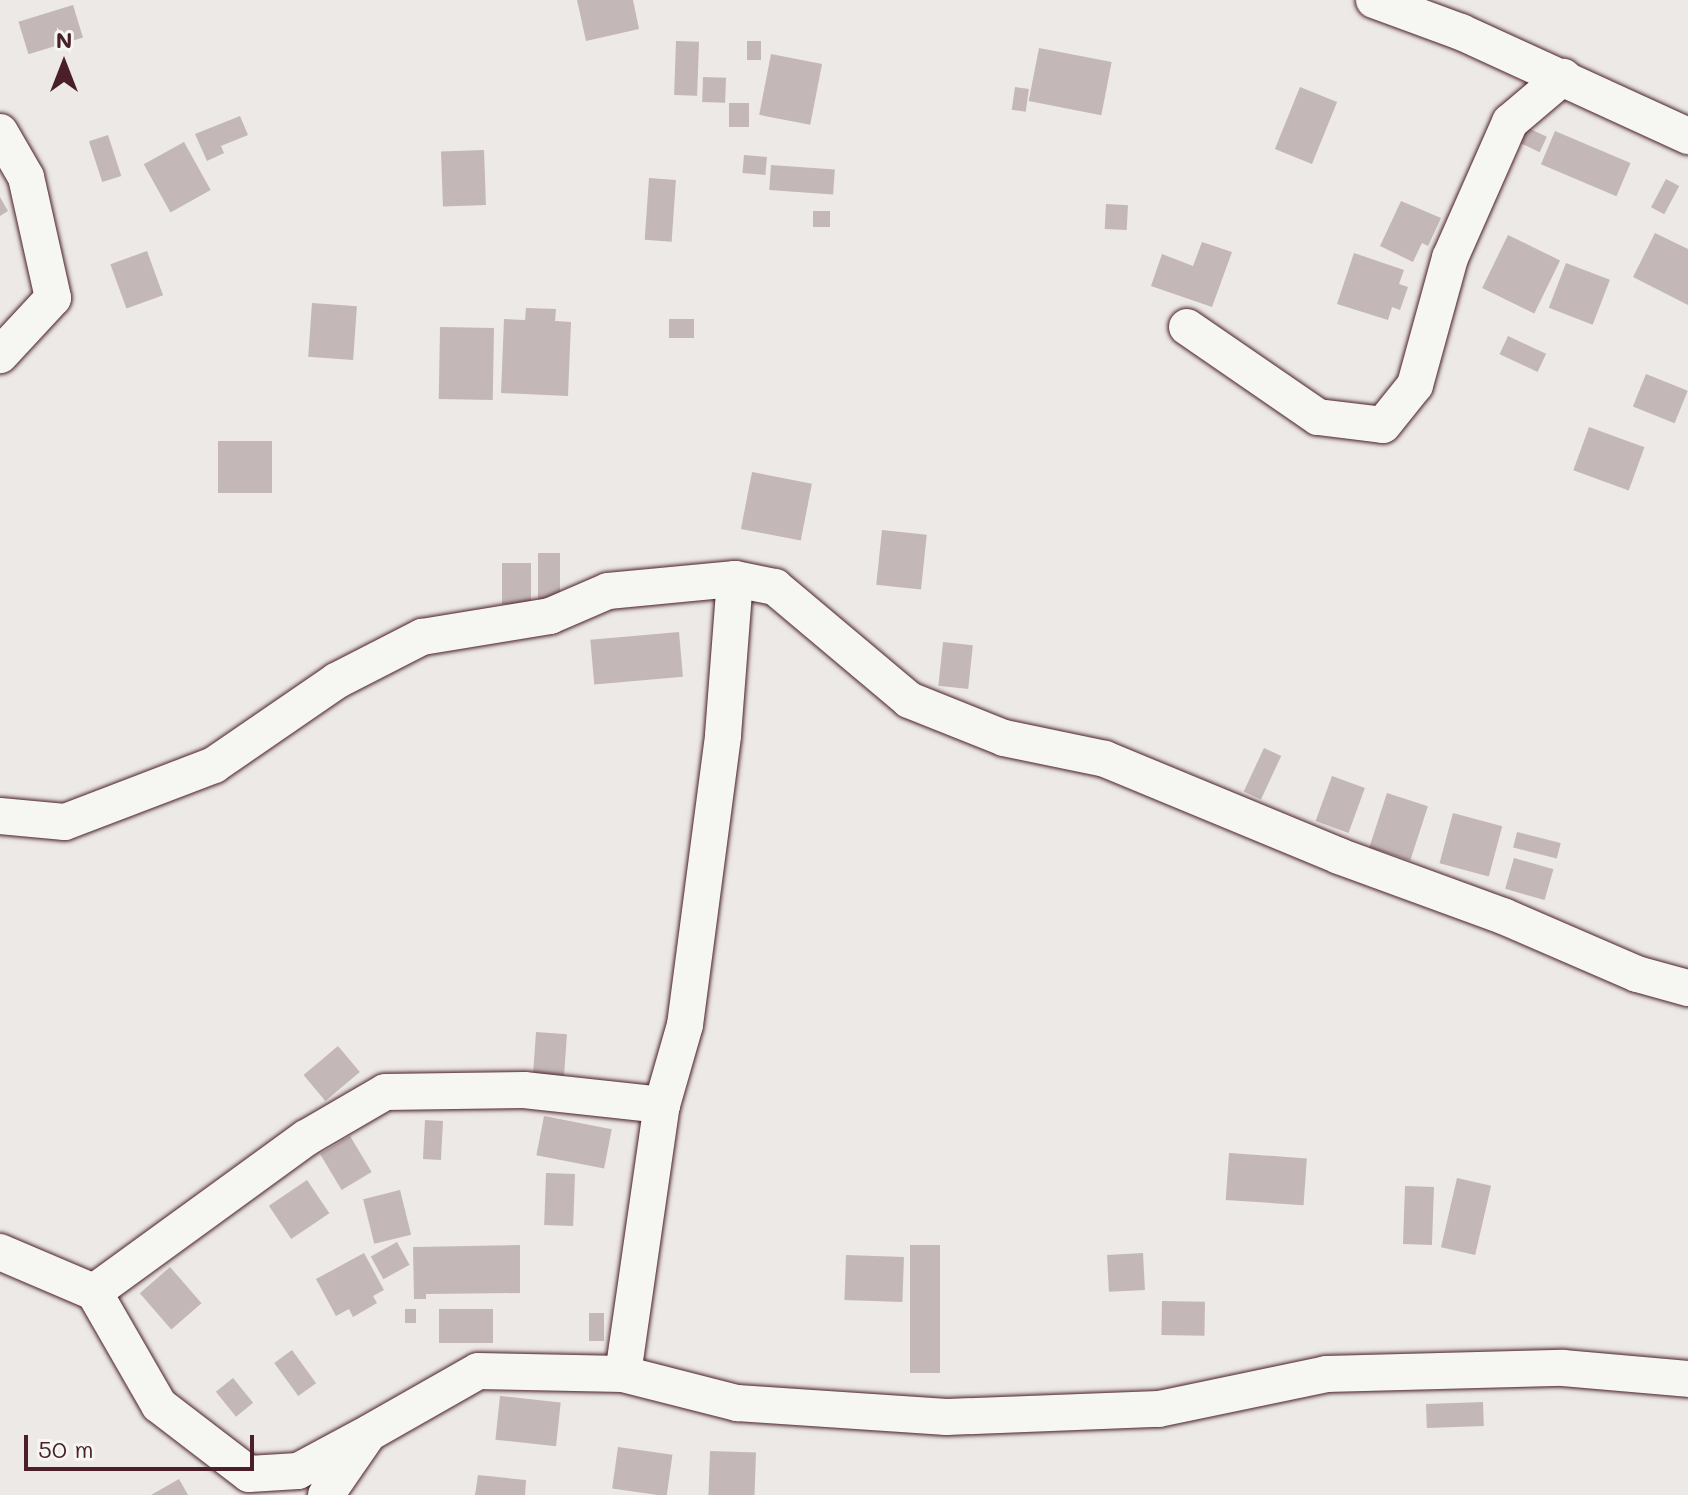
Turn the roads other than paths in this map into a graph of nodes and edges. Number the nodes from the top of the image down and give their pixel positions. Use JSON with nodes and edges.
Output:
{"nodes":[{"id":1,"x":1374,"y":0,"type":"edge"},
{"id":2,"x":1563,"y":77,"type":"junction"},
{"id":3,"x":0,"y":132,"type":"edge"},
{"id":4,"x":1688,"y":136,"type":"edge"},
{"id":5,"x":1187,"y":327,"type":"dead end"},
{"id":6,"x":0,"y":355,"type":"edge"},
{"id":7,"x":735,"y":579,"type":"junction"},
{"id":8,"x":0,"y":816,"type":"edge"},
{"id":9,"x":1688,"y":988,"type":"edge"},
{"id":10,"x":662,"y":1105,"type":"junction"},
{"id":11,"x":0,"y":1252,"type":"edge"},
{"id":12,"x":94,"y":1292,"type":"junction"},
{"id":13,"x":623,"y":1374,"type":"junction"},
{"id":14,"x":1688,"y":1379,"type":"edge"},
{"id":15,"x":369,"y":1433,"type":"junction"},
{"id":16,"x":326,"y":1495,"type":"edge"}],
"edges":[{"from":1,"to":2,"type":"street"},
{"from":2,"to":4,"type":"street"},
{"from":2,"to":5,"type":"street"},
{"from":3,"to":6,"type":"street"},
{"from":7,"to":8,"type":"street"},
{"from":7,"to":9,"type":"street"},
{"from":7,"to":10,"type":"street"},
{"from":10,"to":12,"type":"street"},
{"from":10,"to":13,"type":"street"},
{"from":11,"to":12,"type":"street"},
{"from":12,"to":15,"type":"street"},
{"from":13,"to":14,"type":"street"},
{"from":13,"to":15,"type":"street"},
{"from":15,"to":16,"type":"street"}]}
